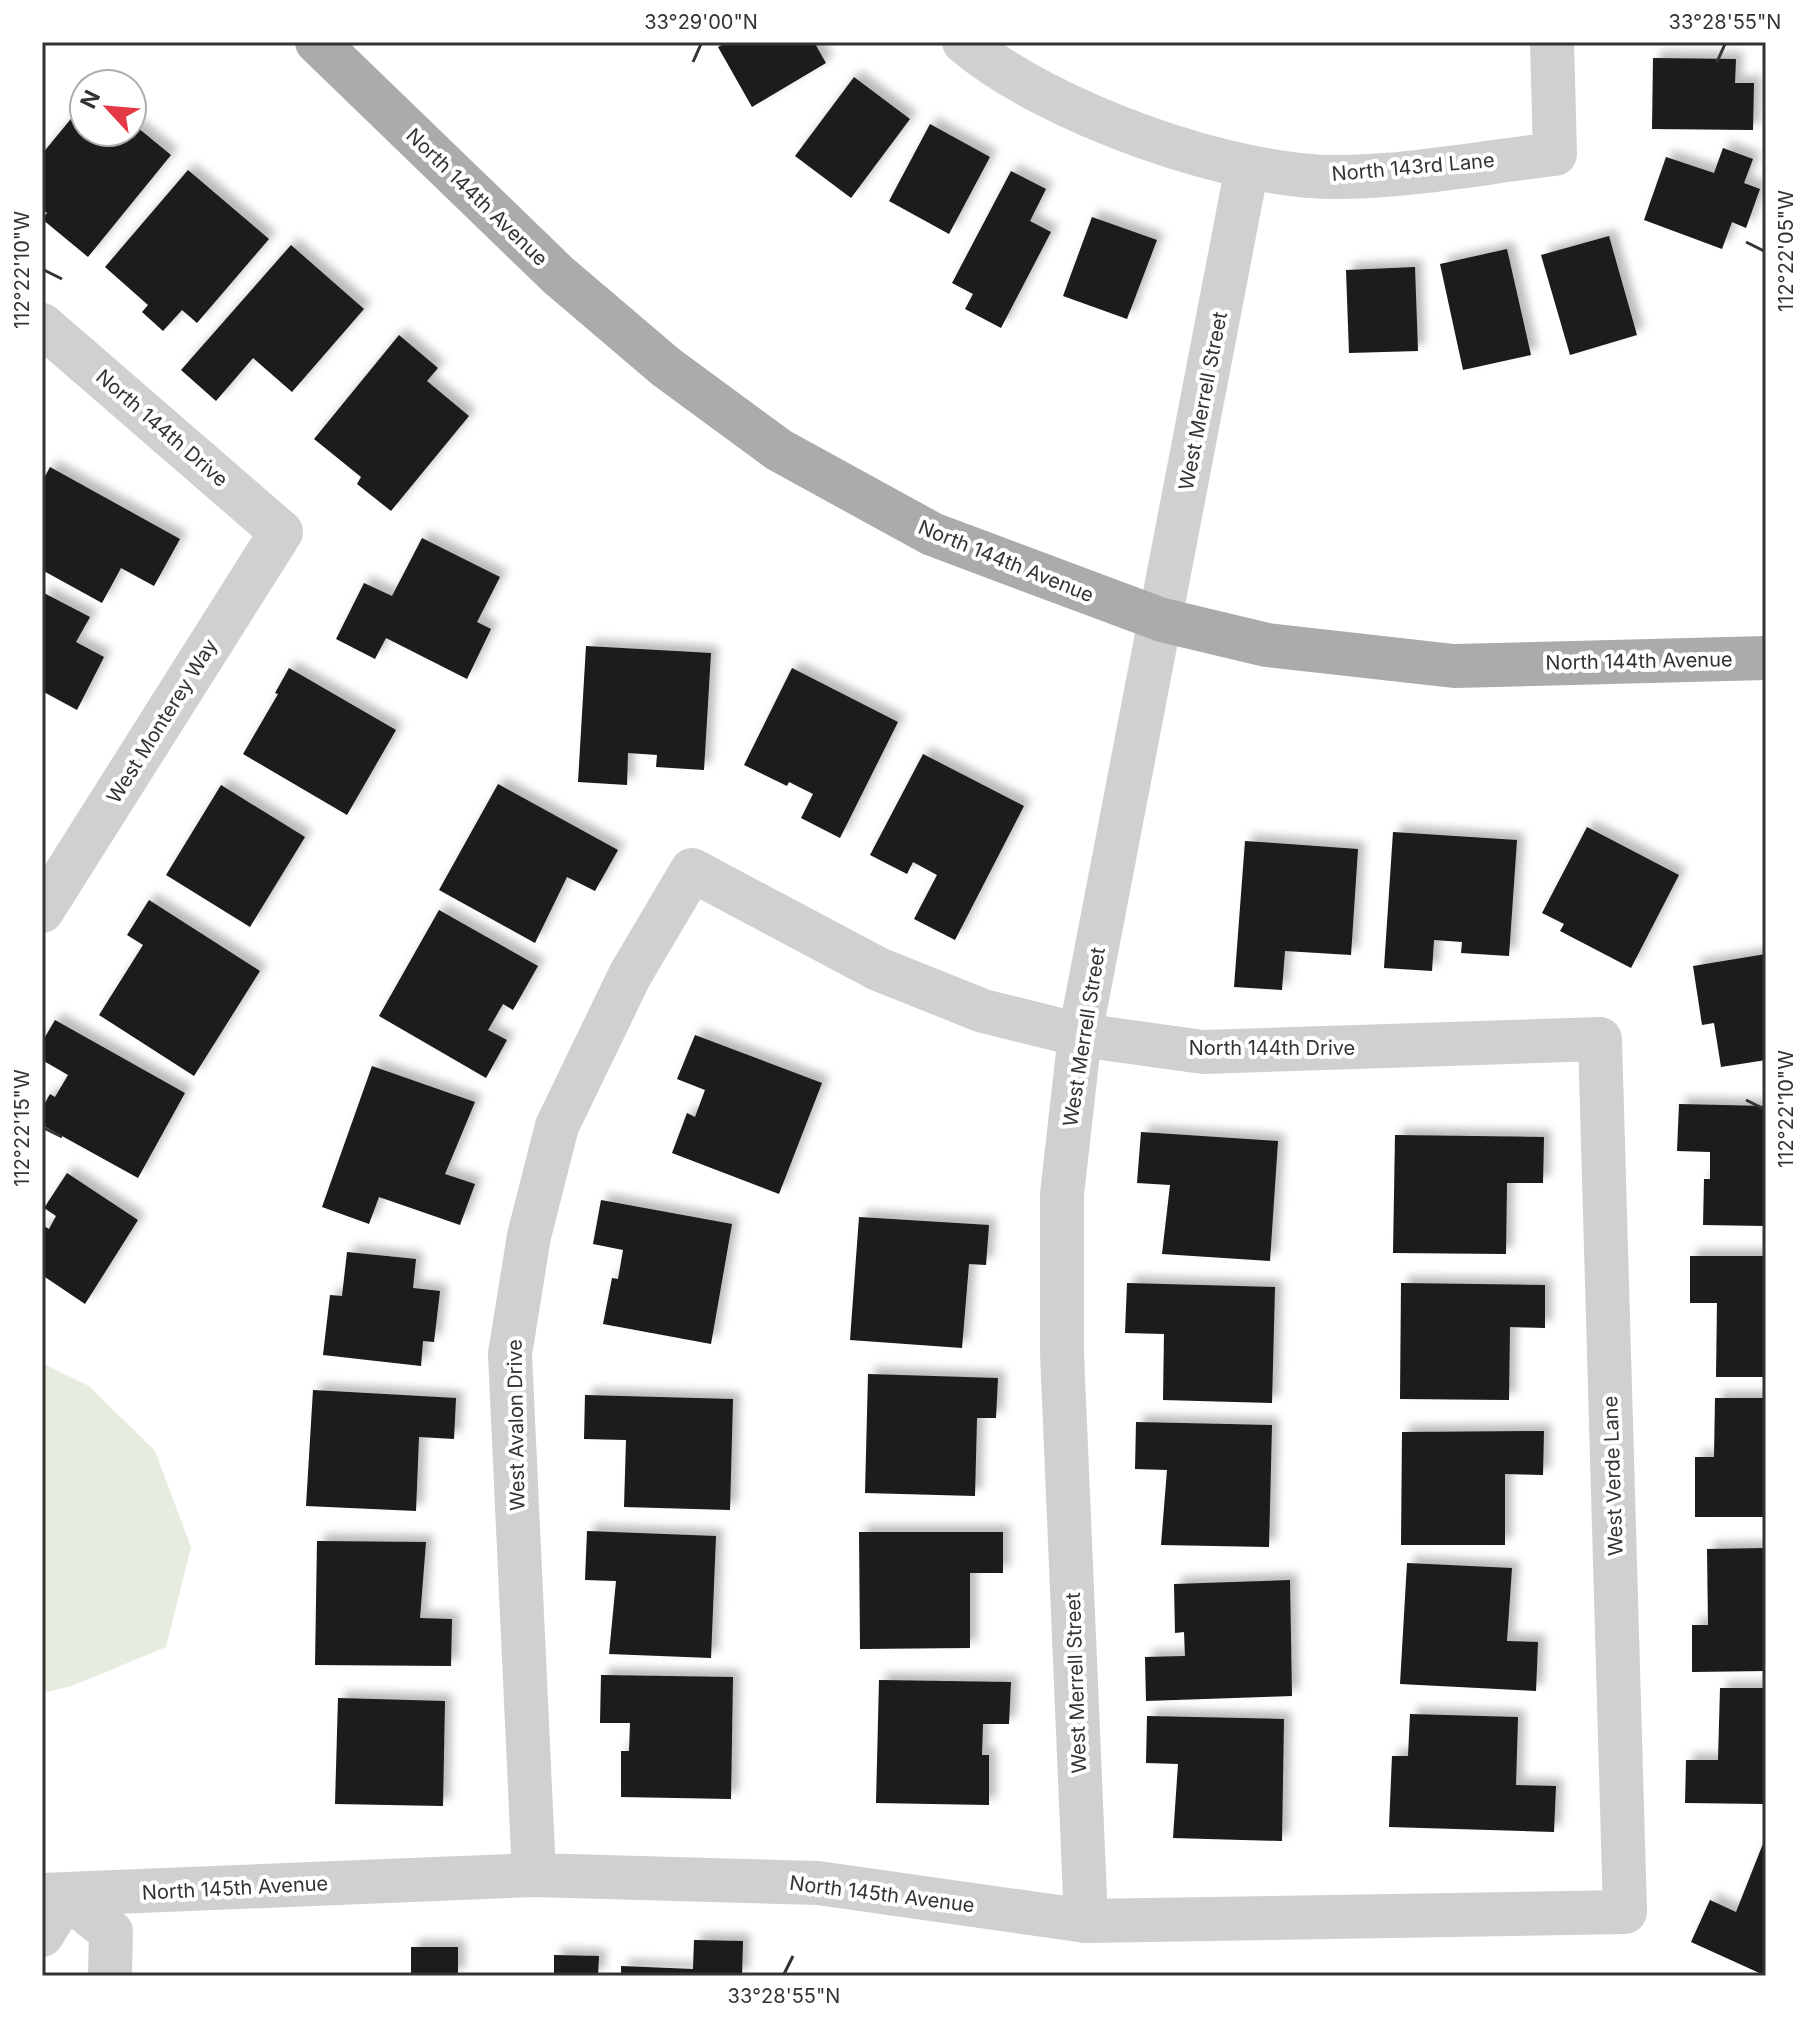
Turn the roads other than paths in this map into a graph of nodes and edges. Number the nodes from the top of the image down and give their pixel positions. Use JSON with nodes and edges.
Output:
{"nodes":[{"id":1,"x":317,"y":42,"type":"edge"},
{"id":2,"x":964,"y":42,"type":"edge"},
{"id":3,"x":1552,"y":42,"type":"edge"},
{"id":4,"x":1247,"y":167,"type":"junction"},
{"id":5,"x":42,"y":325,"type":"edge"},
{"id":6,"x":281,"y":532,"type":"joint"},
{"id":7,"x":1162,"y":620,"type":"junction"},
{"id":8,"x":1766,"y":658,"type":"edge"},
{"id":9,"x":692,"y":870,"type":"joint"},
{"id":10,"x":42,"y":911,"type":"edge"},
{"id":11,"x":1080,"y":1035,"type":"junction"},
{"id":12,"x":1600,"y":1039,"type":"joint"},
{"id":13,"x":534,"y":1875,"type":"junction"},
{"id":14,"x":54,"y":1896,"type":"edge"},
{"id":15,"x":1625,"y":1912,"type":"joint"},
{"id":16,"x":1086,"y":1921,"type":"junction"},
{"id":17,"x":42,"y":1935,"type":"edge"},
{"id":18,"x":110,"y":1976,"type":"edge"}],
"edges":[{"from":1,"to":7,"type":"main road","name":"North 144th Avenue"},
{"from":2,"to":4,"type":"street","name":"North 143rd Lane"},
{"from":3,"to":4,"type":"street","name":"North 143rd Lane"},
{"from":4,"to":7,"type":"street","name":"West Merrell Street"},
{"from":5,"to":6,"type":"street","name":"North 144th Drive"},
{"from":6,"to":10,"type":"street","name":"West Monterey Way"},
{"from":7,"to":8,"type":"main road","name":"North 144th Avenue"},
{"from":7,"to":11,"type":"street","name":"West Merrell Street"},
{"from":9,"to":11,"type":"street","name":"North 144th Drive"},
{"from":9,"to":13,"type":"street","name":"West Avalon Drive"},
{"from":11,"to":12,"type":"street","name":"North 144th Drive"},
{"from":11,"to":16,"type":"street","name":"West Merrell Street"},
{"from":12,"to":15,"type":"street","name":"West Verde Lane"},
{"from":13,"to":14,"type":"street","name":"North 145th Avenue"},
{"from":13,"to":16,"type":"street","name":"North 145th Avenue"},
{"from":14,"to":17,"type":"street"},
{"from":14,"to":18,"type":"street"},
{"from":15,"to":16,"type":"street","name":"North 145th Avenue"}]}
